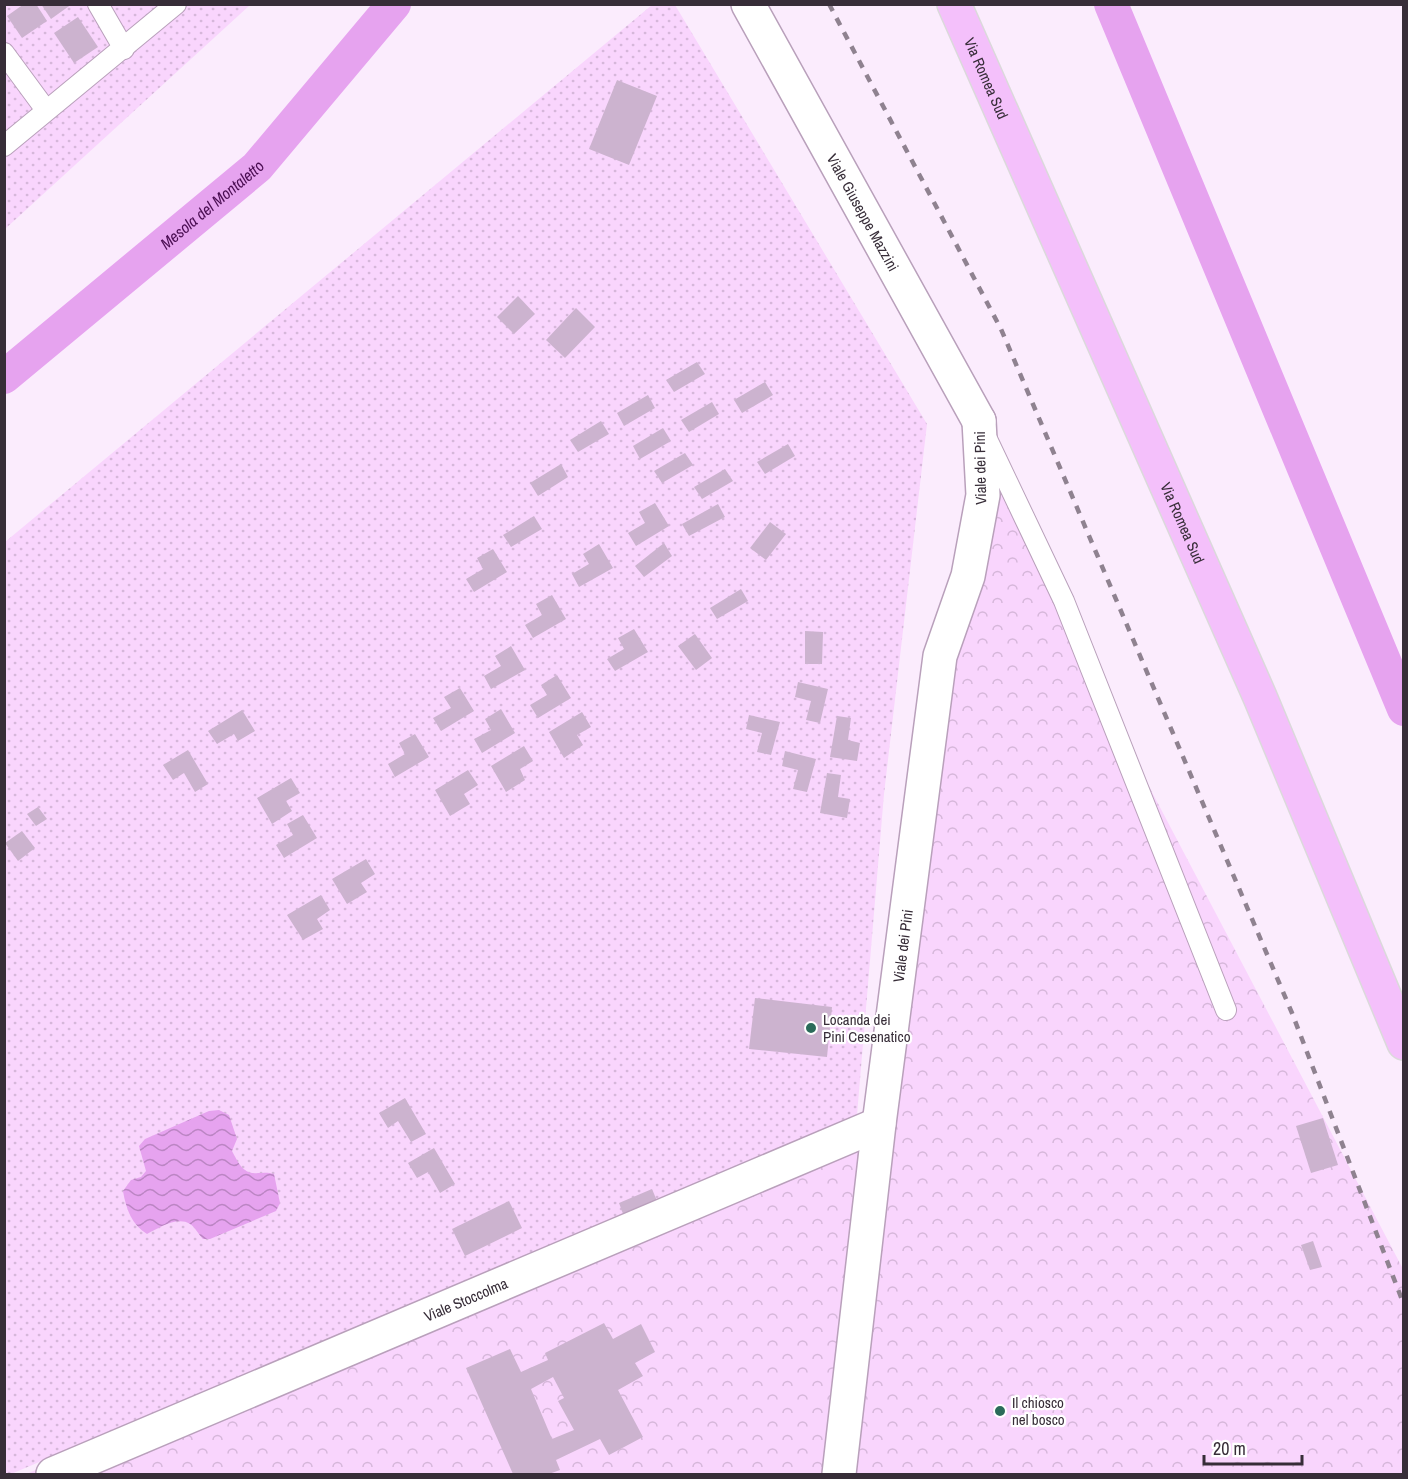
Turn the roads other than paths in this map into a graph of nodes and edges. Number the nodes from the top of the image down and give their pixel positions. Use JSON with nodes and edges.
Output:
{"nodes":[{"id":1,"x":98,"y":4,"type":"edge"},
{"id":2,"x":176,"y":4,"type":"edge"},
{"id":3,"x":748,"y":4,"type":"edge"},
{"id":4,"x":954,"y":4,"type":"edge"},
{"id":5,"x":124,"y":48,"type":"junction"},
{"id":6,"x":4,"y":53,"type":"edge"},
{"id":7,"x":46,"y":110,"type":"junction"},
{"id":8,"x":4,"y":146,"type":"edge"},
{"id":9,"x":979,"y":421,"type":"junction"},
{"id":10,"x":1226,"y":1010,"type":"dead end"},
{"id":11,"x":1404,"y":1043,"type":"edge"},
{"id":12,"x":879,"y":1124,"type":"junction"},
{"id":13,"x":53,"y":1474,"type":"edge"},
{"id":14,"x":839,"y":1474,"type":"edge"}],
"edges":[{"from":1,"to":5,"type":"lane"},
{"from":2,"to":5,"type":"lane"},
{"from":3,"to":9,"type":"street","name":"Viale Giuseppe Mazzini"},
{"from":4,"to":11,"type":"main road","name":"Via Romea Sud"},
{"from":5,"to":7,"type":"lane"},
{"from":6,"to":7,"type":"lane"},
{"from":7,"to":8,"type":"lane"},
{"from":9,"to":10,"type":"lane"},
{"from":9,"to":12,"type":"street","name":"Viale dei Pini"},
{"from":12,"to":13,"type":"street","name":"Viale Stoccolma"},
{"from":12,"to":14,"type":"street","name":"Viale dei Pini"}]}
